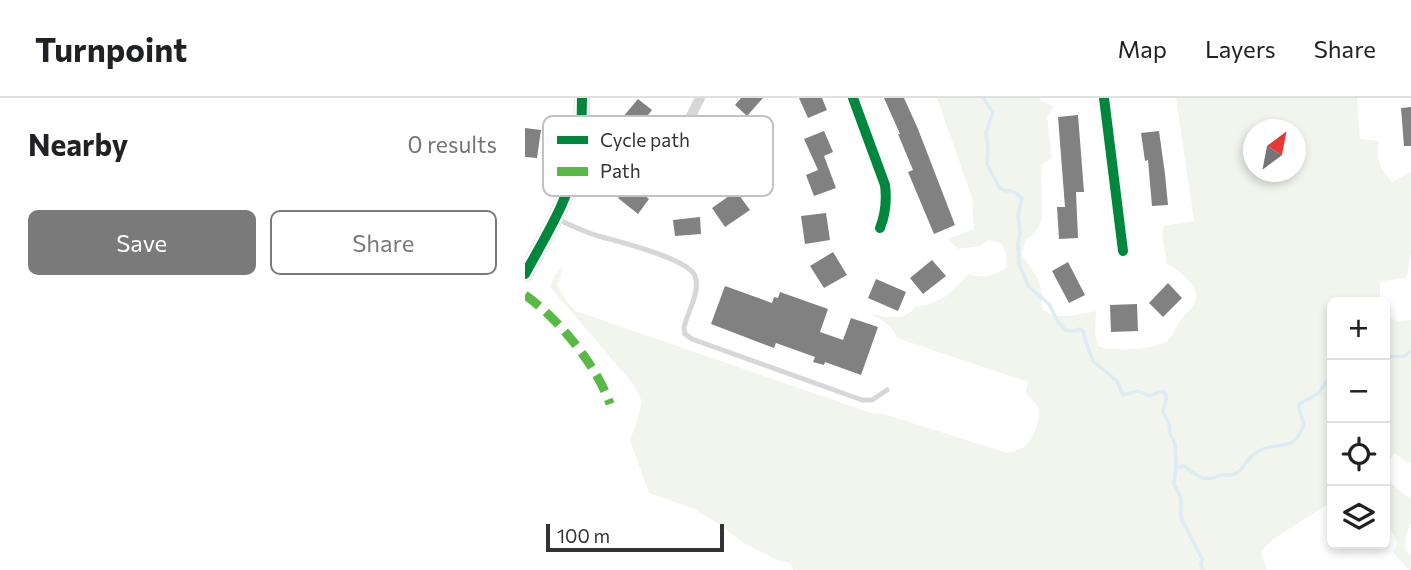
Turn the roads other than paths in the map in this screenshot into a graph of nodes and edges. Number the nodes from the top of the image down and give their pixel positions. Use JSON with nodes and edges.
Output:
{"nodes":[{"id":1,"x":582,"y":98,"type":"edge"},
{"id":2,"x":700,"y":98,"type":"edge"},
{"id":3,"x":853,"y":98,"type":"edge"},
{"id":4,"x":1104,"y":98,"type":"edge"},
{"id":5,"x":582,"y":116,"type":"edge"},
{"id":6,"x":691,"y":116,"type":"edge"},
{"id":7,"x":566,"y":196,"type":"edge"},
{"id":8,"x":555,"y":218,"type":"junction"},
{"id":9,"x":880,"y":228,"type":"dead end"},
{"id":10,"x":1123,"y":251,"type":"dead end"},
{"id":11,"x":525,"y":274,"type":"edge"},
{"id":12,"x":887,"y":390,"type":"dead end"}],
"edges":[{"from":1,"to":5,"type":"street"},
{"from":2,"to":6,"type":"street"},
{"from":3,"to":9,"type":"street"},
{"from":4,"to":10,"type":"street"},
{"from":7,"to":8,"type":"street"},
{"from":8,"to":11,"type":"street"},
{"from":8,"to":12,"type":"lane"}]}
